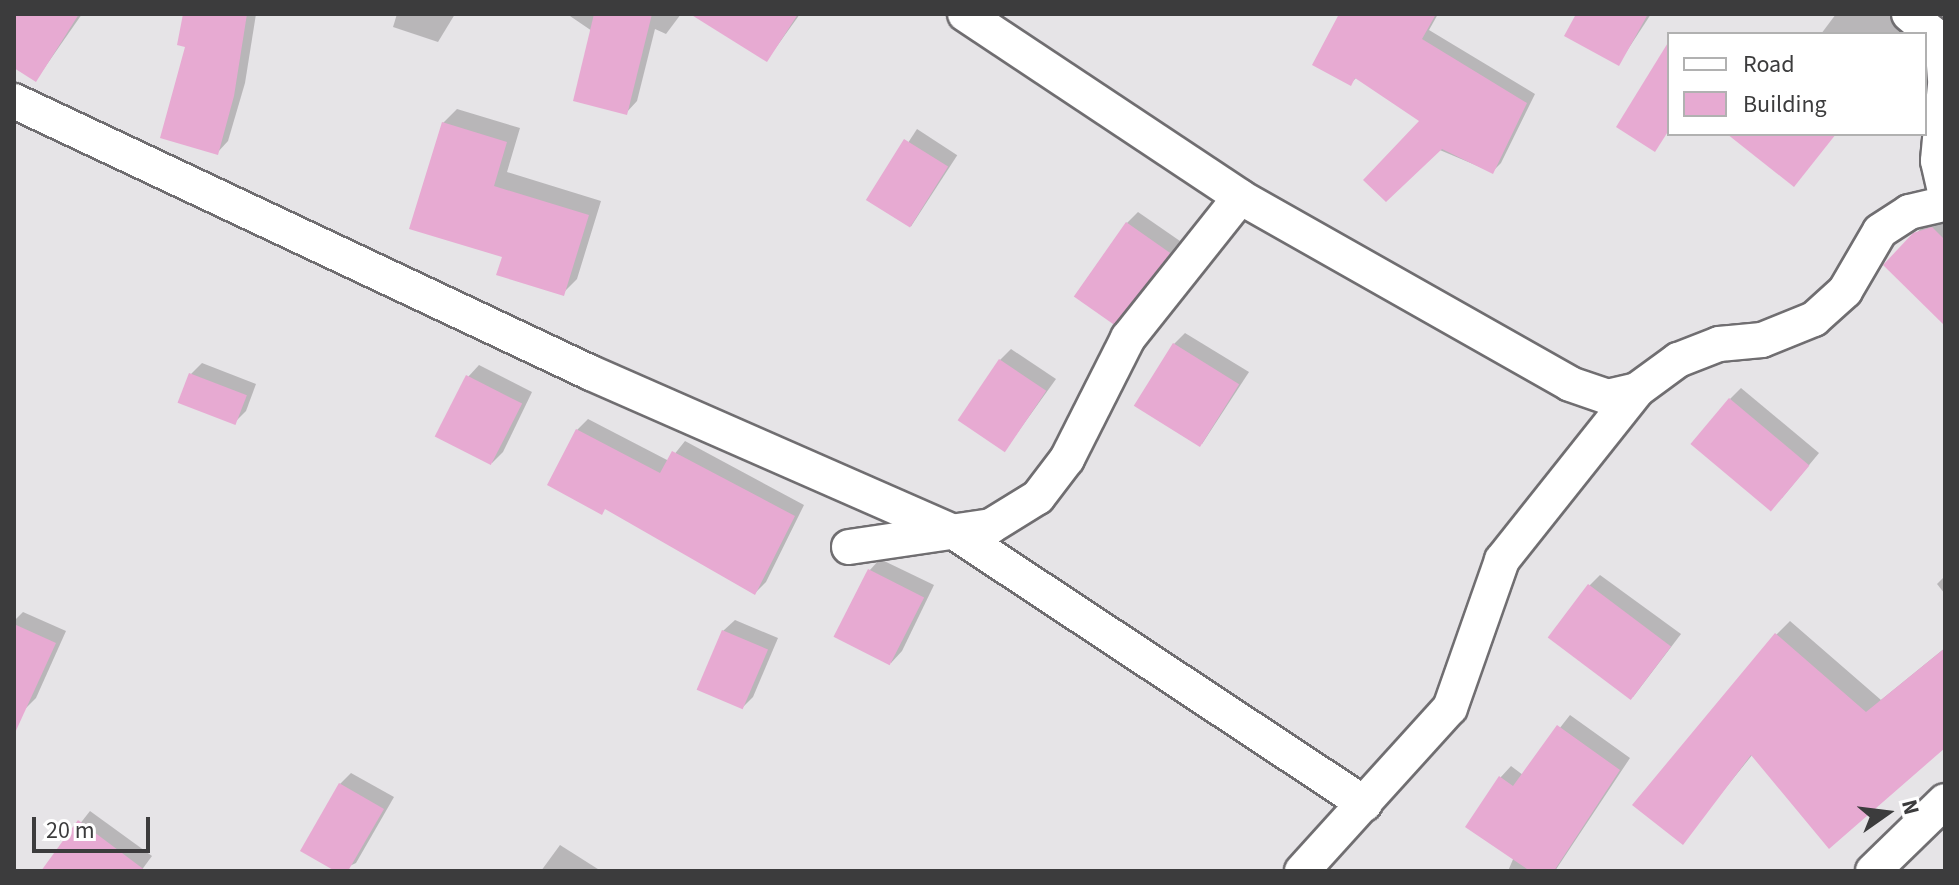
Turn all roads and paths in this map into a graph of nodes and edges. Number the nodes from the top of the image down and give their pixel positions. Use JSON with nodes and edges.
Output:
{"nodes":[{"id":1,"x":965,"y":14,"type":"edge"},
{"id":2,"x":1929,"y":23,"type":"edge"},
{"id":3,"x":1945,"y":82,"type":"edge"},
{"id":4,"x":14,"y":101,"type":"edge"},
{"id":5,"x":1945,"y":191,"type":"edge"},
{"id":6,"x":1240,"y":197,"type":"junction"},
{"id":7,"x":1945,"y":204,"type":"edge"},
{"id":8,"x":1637,"y":390,"type":"junction"},
{"id":9,"x":957,"y":534,"type":"junction"},
{"id":10,"x":849,"y":547,"type":"dead end"},
{"id":11,"x":1945,"y":801,"type":"edge"},
{"id":12,"x":1365,"y":804,"type":"junction"},
{"id":13,"x":1302,"y":871,"type":"edge"},
{"id":14,"x":1873,"y":871,"type":"edge"}],
"edges":[{"from":1,"to":6,"type":"street"},
{"from":2,"to":3,"type":"street"},
{"from":3,"to":5,"type":"street"},
{"from":4,"to":9,"type":"street"},
{"from":6,"to":8,"type":"street"},
{"from":6,"to":9,"type":"street"},
{"from":7,"to":8,"type":"street"},
{"from":8,"to":12,"type":"street"},
{"from":9,"to":10,"type":"street"},
{"from":9,"to":12,"type":"street"},
{"from":11,"to":14,"type":"street"},
{"from":12,"to":13,"type":"street"}]}
